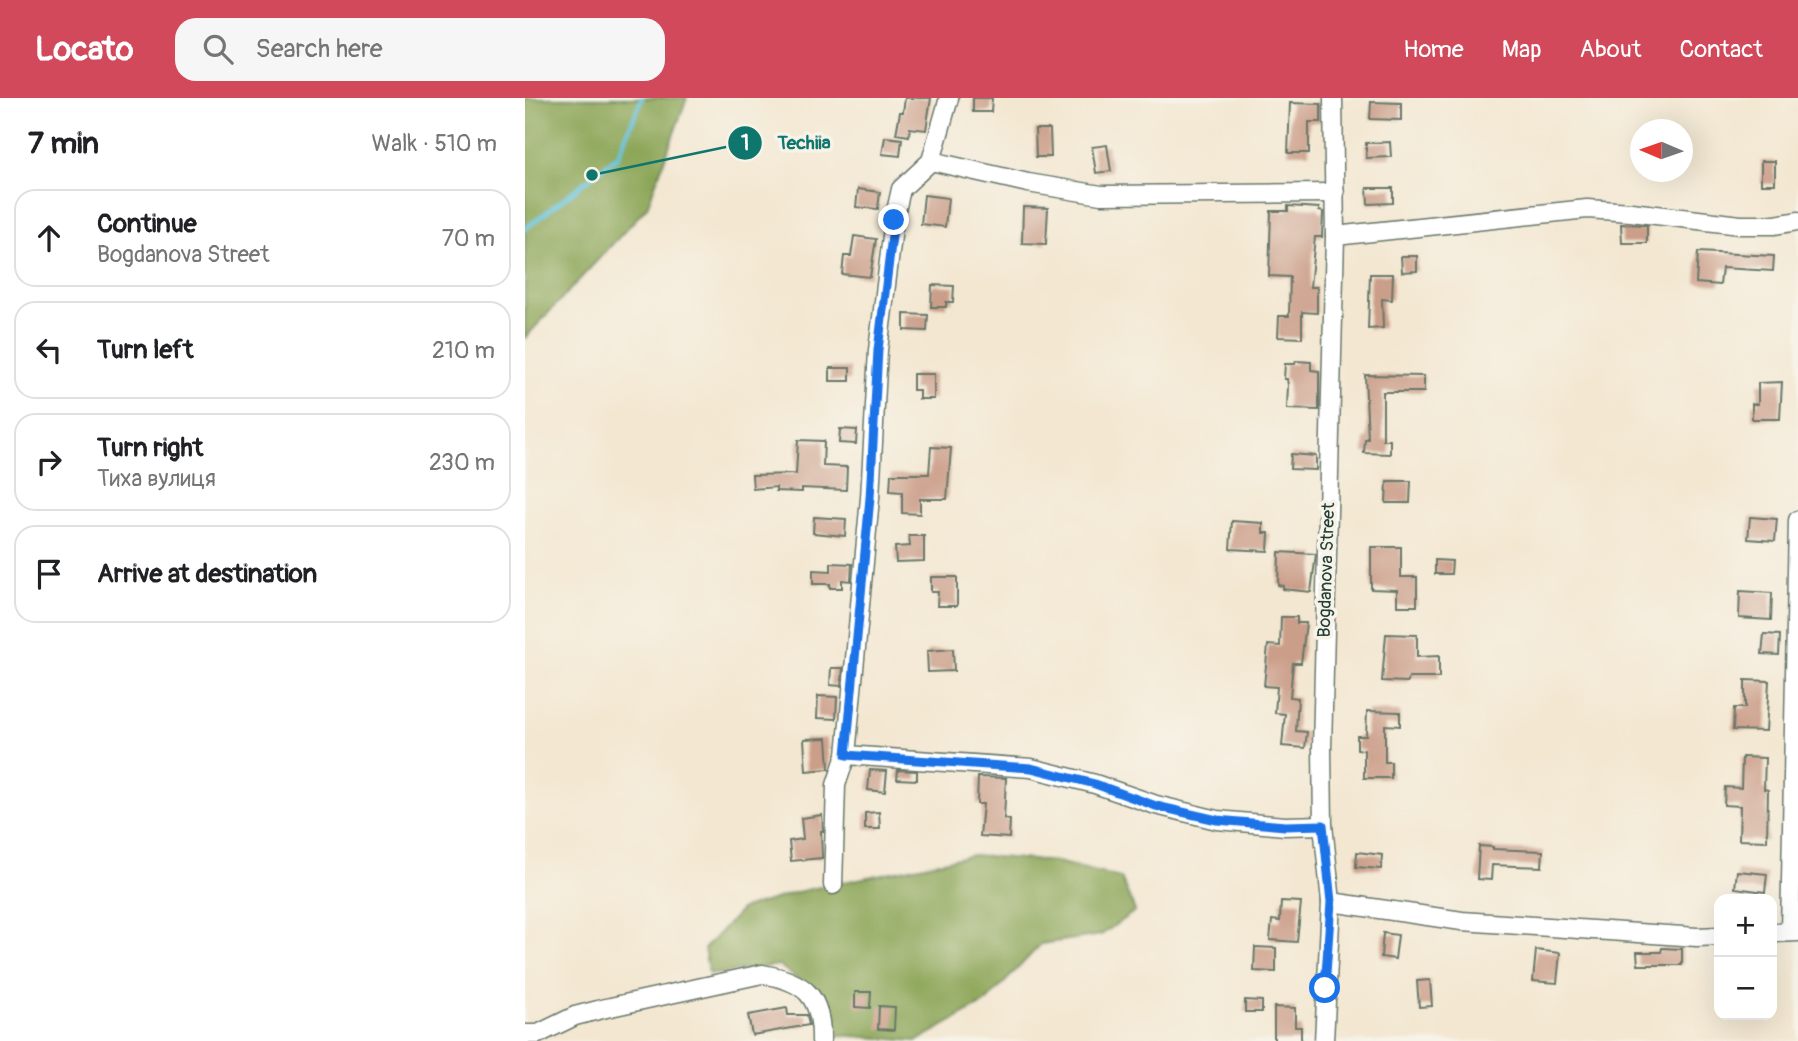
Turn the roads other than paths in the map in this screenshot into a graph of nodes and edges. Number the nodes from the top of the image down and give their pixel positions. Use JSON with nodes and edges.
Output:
{"nodes":[{"id":1,"x":949,"y":98,"type":"edge"},
{"id":2,"x":1333,"y":98,"type":"edge"},
{"id":3,"x":931,"y":161,"type":"junction"},
{"id":4,"x":1335,"y":193,"type":"junction"},
{"id":5,"x":1798,"y":221,"type":"edge"},
{"id":6,"x":1335,"y":236,"type":"junction"},
{"id":7,"x":1798,"y":520,"type":"edge"},
{"id":8,"x":846,"y":755,"type":"junction"},
{"id":9,"x":1323,"y":825,"type":"junction"},
{"id":10,"x":833,"y":884,"type":"dead end"},
{"id":11,"x":1331,"y":902,"type":"junction"},
{"id":12,"x":1786,"y":932,"type":"edge"},
{"id":13,"x":1714,"y":936,"type":"edge"},
{"id":14,"x":525,"y":1034,"type":"edge"},
{"id":15,"x":821,"y":1041,"type":"edge"},
{"id":16,"x":1324,"y":1041,"type":"edge"}],
"edges":[{"from":1,"to":3,"type":"street"},
{"from":2,"to":4,"type":"street","name":"Bogdanova Street"},
{"from":3,"to":4,"type":"street"},
{"from":3,"to":8,"type":"street"},
{"from":4,"to":6,"type":"street","name":"Bogdanova Street"},
{"from":5,"to":6,"type":"street"},
{"from":6,"to":9,"type":"street","name":"Bogdanova Street"},
{"from":7,"to":12,"type":"street"},
{"from":8,"to":9,"type":"street"},
{"from":8,"to":10,"type":"street"},
{"from":9,"to":11,"type":"street","name":"Bogdanova Street"},
{"from":11,"to":13,"type":"street"},
{"from":11,"to":16,"type":"street","name":"Bogdanova Street"},
{"from":14,"to":15,"type":"street"}]}
